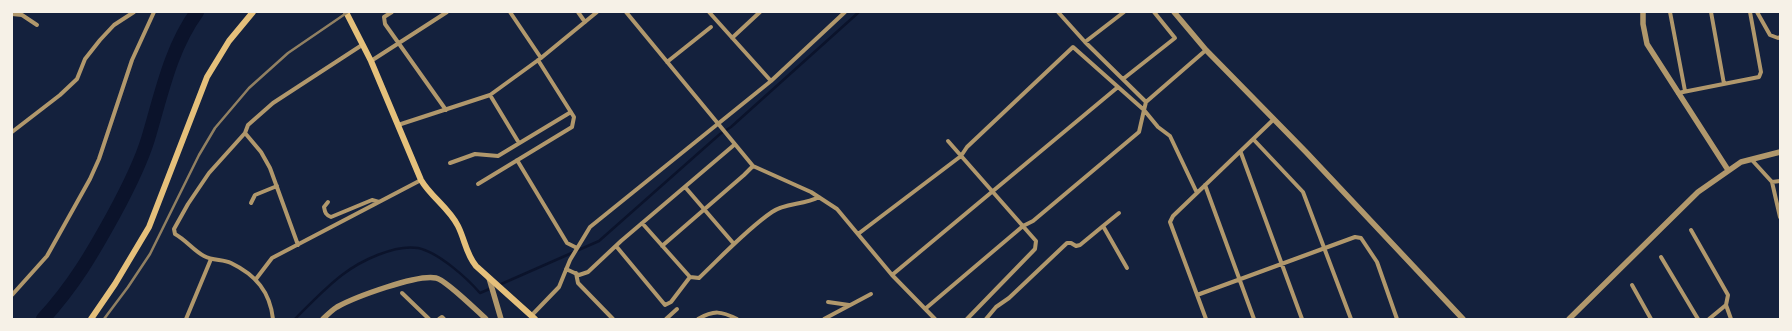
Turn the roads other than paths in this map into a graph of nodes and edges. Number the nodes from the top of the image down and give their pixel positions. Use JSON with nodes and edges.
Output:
{"nodes":[{"id":1,"x":134,"y":12,"type":"edge"},
{"id":2,"x":154,"y":12,"type":"edge"},
{"id":3,"x":253,"y":12,"type":"edge"},
{"id":4,"x":346,"y":12,"type":"edge"},
{"id":5,"x":385,"y":12,"type":"edge"},
{"id":6,"x":392,"y":12,"type":"edge"},
{"id":7,"x":447,"y":12,"type":"edge"},
{"id":8,"x":510,"y":12,"type":"edge"},
{"id":9,"x":578,"y":12,"type":"edge"},
{"id":10,"x":597,"y":12,"type":"edge"},
{"id":11,"x":626,"y":12,"type":"edge"},
{"id":12,"x":708,"y":12,"type":"edge"},
{"id":13,"x":760,"y":12,"type":"edge"},
{"id":14,"x":845,"y":12,"type":"edge"},
{"id":15,"x":1058,"y":12,"type":"edge"},
{"id":16,"x":1124,"y":12,"type":"edge"},
{"id":17,"x":1154,"y":12,"type":"edge"},
{"id":18,"x":1174,"y":12,"type":"edge"},
{"id":19,"x":1644,"y":12,"type":"edge"},
{"id":20,"x":1670,"y":12,"type":"edge"},
{"id":21,"x":1711,"y":12,"type":"edge"},
{"id":22,"x":1750,"y":12,"type":"edge"},
{"id":23,"x":1757,"y":12,"type":"edge"},
{"id":24,"x":12,"y":14,"type":"edge"},
{"id":25,"x":384,"y":17,"type":"junction"},
{"id":26,"x":584,"y":22,"type":"junction"},
{"id":27,"x":37,"y":25,"type":"dead end"},
{"id":28,"x":711,"y":27,"type":"dead end"},
{"id":29,"x":1780,"y":37,"type":"edge"},
{"id":30,"x":732,"y":38,"type":"junction"},
{"id":31,"x":1085,"y":42,"type":"junction"},
{"id":32,"x":400,"y":44,"type":"junction"},
{"id":33,"x":362,"y":45,"type":"junction"},
{"id":34,"x":1206,"y":50,"type":"junction"},
{"id":35,"x":539,"y":59,"type":"junction"},
{"id":36,"x":371,"y":61,"type":"junction"},
{"id":37,"x":667,"y":62,"type":"junction"},
{"id":38,"x":1123,"y":79,"type":"junction"},
{"id":39,"x":771,"y":81,"type":"junction"},
{"id":40,"x":1724,"y":84,"type":"junction"},
{"id":41,"x":1118,"y":86,"type":"junction"},
{"id":42,"x":1685,"y":91,"type":"junction"},
{"id":43,"x":1678,"y":93,"type":"junction"},
{"id":44,"x":490,"y":94,"type":"junction"},
{"id":45,"x":1146,"y":102,"type":"junction"},
{"id":46,"x":446,"y":110,"type":"junction"},
{"id":47,"x":1144,"y":110,"type":"junction"},
{"id":48,"x":571,"y":112,"type":"junction"},
{"id":49,"x":1274,"y":119,"type":"junction"},
{"id":50,"x":719,"y":124,"type":"junction"},
{"id":51,"x":398,"y":125,"type":"junction"},
{"id":52,"x":12,"y":132,"type":"edge"},
{"id":53,"x":245,"y":133,"type":"junction"},
{"id":54,"x":1254,"y":140,"type":"junction"},
{"id":55,"x":948,"y":141,"type":"dead end"},
{"id":56,"x":519,"y":143,"type":"junction"},
{"id":57,"x":734,"y":145,"type":"junction"},
{"id":58,"x":1241,"y":152,"type":"junction"},
{"id":59,"x":1780,"y":152,"type":"edge"},
{"id":60,"x":961,"y":156,"type":"junction"},
{"id":61,"x":1751,"y":159,"type":"junction"},
{"id":62,"x":517,"y":160,"type":"junction"},
{"id":63,"x":450,"y":163,"type":"dead end"},
{"id":64,"x":753,"y":166,"type":"junction"},
{"id":65,"x":1728,"y":170,"type":"junction"},
{"id":66,"x":420,"y":180,"type":"junction"},
{"id":67,"x":1780,"y":181,"type":"edge"},
{"id":68,"x":1772,"y":182,"type":"junction"},
{"id":69,"x":478,"y":184,"type":"dead end"},
{"id":70,"x":277,"y":186,"type":"junction"},
{"id":71,"x":1205,"y":186,"type":"junction"},
{"id":72,"x":685,"y":187,"type":"junction"},
{"id":73,"x":992,"y":191,"type":"junction"},
{"id":74,"x":1197,"y":193,"type":"junction"},
{"id":75,"x":818,"y":197,"type":"junction"},
{"id":76,"x":328,"y":202,"type":"dead end"},
{"id":77,"x":380,"y":202,"type":"junction"},
{"id":78,"x":251,"y":203,"type":"dead end"},
{"id":79,"x":704,"y":210,"type":"junction"},
{"id":80,"x":1119,"y":213,"type":"dead end"},
{"id":81,"x":1780,"y":217,"type":"edge"},
{"id":82,"x":642,"y":223,"type":"junction"},
{"id":83,"x":1023,"y":226,"type":"junction"},
{"id":84,"x":1103,"y":226,"type":"junction"},
{"id":85,"x":1690,"y":230,"type":"dead end"},
{"id":86,"x":858,"y":234,"type":"junction"},
{"id":87,"x":734,"y":244,"type":"junction"},
{"id":88,"x":298,"y":245,"type":"junction"},
{"id":89,"x":616,"y":246,"type":"junction"},
{"id":90,"x":662,"y":246,"type":"junction"},
{"id":91,"x":577,"y":248,"type":"junction"},
{"id":92,"x":1325,"y":248,"type":"junction"},
{"id":93,"x":1661,"y":257,"type":"dead end"},
{"id":94,"x":211,"y":259,"type":"junction"},
{"id":95,"x":1281,"y":264,"type":"junction"},
{"id":96,"x":1127,"y":268,"type":"dead end"},
{"id":97,"x":566,"y":269,"type":"junction"},
{"id":98,"x":576,"y":273,"type":"junction"},
{"id":99,"x":892,"y":275,"type":"junction"},
{"id":100,"x":690,"y":277,"type":"junction"},
{"id":101,"x":489,"y":278,"type":"junction"},
{"id":102,"x":256,"y":279,"type":"junction"},
{"id":103,"x":1239,"y":279,"type":"junction"},
{"id":104,"x":1632,"y":285,"type":"dead end"},
{"id":105,"x":402,"y":293,"type":"dead end"},
{"id":106,"x":871,"y":294,"type":"dead end"},
{"id":107,"x":12,"y":295,"type":"edge"},
{"id":108,"x":1197,"y":295,"type":"junction"},
{"id":109,"x":828,"y":302,"type":"dead end"},
{"id":110,"x":850,"y":305,"type":"junction"},
{"id":111,"x":1726,"y":305,"type":"junction"},
{"id":112,"x":677,"y":309,"type":"dead end"},
{"id":113,"x":925,"y":309,"type":"junction"},
{"id":114,"x":533,"y":317,"type":"edge"},
{"id":115,"x":91,"y":319,"type":"edge"},
{"id":116,"x":186,"y":319,"type":"edge"},
{"id":117,"x":273,"y":319,"type":"edge"},
{"id":118,"x":322,"y":319,"type":"edge"},
{"id":119,"x":429,"y":319,"type":"edge"},
{"id":120,"x":439,"y":319,"type":"edge"},
{"id":121,"x":444,"y":319,"type":"edge"},
{"id":122,"x":486,"y":319,"type":"edge"},
{"id":123,"x":501,"y":319,"type":"edge"},
{"id":124,"x":613,"y":319,"type":"edge"},
{"id":125,"x":666,"y":319,"type":"edge"},
{"id":126,"x":698,"y":319,"type":"edge"},
{"id":127,"x":737,"y":319,"type":"edge"},
{"id":128,"x":824,"y":319,"type":"edge"},
{"id":129,"x":935,"y":319,"type":"edge"},
{"id":130,"x":967,"y":319,"type":"edge"},
{"id":131,"x":986,"y":319,"type":"edge"},
{"id":132,"x":1206,"y":319,"type":"edge"},
{"id":133,"x":1254,"y":319,"type":"edge"},
{"id":134,"x":1302,"y":319,"type":"edge"},
{"id":135,"x":1351,"y":319,"type":"edge"},
{"id":136,"x":1397,"y":319,"type":"edge"},
{"id":137,"x":1463,"y":319,"type":"edge"},
{"id":138,"x":1569,"y":319,"type":"edge"},
{"id":139,"x":1651,"y":319,"type":"edge"},
{"id":140,"x":1698,"y":319,"type":"edge"},
{"id":141,"x":1709,"y":319,"type":"edge"},
{"id":142,"x":1731,"y":319,"type":"edge"}],
"edges":[{"from":1,"to":52,"type":"street"},
{"from":2,"to":107,"type":"street"},
{"from":3,"to":115,"type":"main road"},
{"from":4,"to":33,"type":"main road"},
{"from":5,"to":25,"type":"street"},
{"from":6,"to":25,"type":"street"},
{"from":7,"to":32,"type":"street"},
{"from":8,"to":35,"type":"street"},
{"from":9,"to":26,"type":"street"},
{"from":10,"to":26,"type":"street"},
{"from":11,"to":37,"type":"street"},
{"from":12,"to":30,"type":"street"},
{"from":13,"to":30,"type":"street"},
{"from":14,"to":39,"type":"street"},
{"from":15,"to":31,"type":"street"},
{"from":16,"to":31,"type":"street"},
{"from":17,"to":38,"type":"street"},
{"from":18,"to":34,"type":"street"},
{"from":19,"to":43,"type":"street"},
{"from":20,"to":42,"type":"street"},
{"from":21,"to":40,"type":"street"},
{"from":22,"to":40,"type":"street"},
{"from":23,"to":29,"type":"street"},
{"from":24,"to":27,"type":"street"},
{"from":25,"to":32,"type":"street"},
{"from":26,"to":35,"type":"street"},
{"from":28,"to":37,"type":"street"},
{"from":30,"to":39,"type":"street"},
{"from":31,"to":38,"type":"street"},
{"from":32,"to":36,"type":"street"},
{"from":32,"to":46,"type":"street"},
{"from":33,"to":36,"type":"main road"},
{"from":33,"to":53,"type":"street"},
{"from":34,"to":45,"type":"street"},
{"from":34,"to":49,"type":"street"},
{"from":35,"to":44,"type":"street"},
{"from":35,"to":48,"type":"street"},
{"from":36,"to":51,"type":"main road"},
{"from":37,"to":50,"type":"street"},
{"from":38,"to":45,"type":"street"},
{"from":39,"to":50,"type":"street"},
{"from":40,"to":42,"type":"street"},
{"from":41,"to":47,"type":"street"},
{"from":41,"to":60,"type":"street"},
{"from":41,"to":73,"type":"street"},
{"from":42,"to":43,"type":"street"},
{"from":43,"to":65,"type":"street"},
{"from":44,"to":46,"type":"street"},
{"from":44,"to":56,"type":"street"},
{"from":45,"to":47,"type":"street"},
{"from":46,"to":51,"type":"street"},
{"from":47,"to":74,"type":"street"},
{"from":47,"to":83,"type":"street"},
{"from":48,"to":56,"type":"street"},
{"from":48,"to":62,"type":"street"},
{"from":49,"to":54,"type":"street"},
{"from":49,"to":137,"type":"street"},
{"from":50,"to":57,"type":"street"},
{"from":50,"to":91,"type":"street"},
{"from":51,"to":66,"type":"main road"},
{"from":53,"to":70,"type":"street"},
{"from":53,"to":94,"type":"street"},
{"from":54,"to":58,"type":"street"},
{"from":54,"to":92,"type":"street"},
{"from":55,"to":60,"type":"street"},
{"from":56,"to":63,"type":"street"},
{"from":57,"to":64,"type":"street"},
{"from":57,"to":72,"type":"street"},
{"from":58,"to":71,"type":"street"},
{"from":58,"to":95,"type":"street"},
{"from":59,"to":61,"type":"street"},
{"from":60,"to":73,"type":"street"},
{"from":60,"to":86,"type":"street"},
{"from":61,"to":65,"type":"street"},
{"from":61,"to":68,"type":"street"},
{"from":62,"to":69,"type":"street"},
{"from":62,"to":91,"type":"street"},
{"from":64,"to":75,"type":"street"},
{"from":64,"to":79,"type":"street"},
{"from":65,"to":138,"type":"street"},
{"from":66,"to":77,"type":"street"},
{"from":66,"to":101,"type":"main road"},
{"from":67,"to":68,"type":"street"},
{"from":68,"to":81,"type":"street"},
{"from":70,"to":78,"type":"street"},
{"from":70,"to":88,"type":"street"},
{"from":71,"to":74,"type":"street"},
{"from":71,"to":103,"type":"street"},
{"from":72,"to":79,"type":"street"},
{"from":72,"to":82,"type":"street"},
{"from":73,"to":83,"type":"street"},
{"from":73,"to":99,"type":"street"},
{"from":74,"to":108,"type":"street"},
{"from":75,"to":86,"type":"street"},
{"from":75,"to":87,"type":"street"},
{"from":76,"to":77,"type":"street"},
{"from":77,"to":88,"type":"street"},
{"from":79,"to":87,"type":"street"},
{"from":79,"to":90,"type":"street"},
{"from":80,"to":84,"type":"street"},
{"from":82,"to":89,"type":"street"},
{"from":82,"to":90,"type":"street"},
{"from":83,"to":113,"type":"street"},
{"from":83,"to":130,"type":"street"},
{"from":84,"to":96,"type":"street"},
{"from":84,"to":131,"type":"street"},
{"from":85,"to":111,"type":"street"},
{"from":86,"to":99,"type":"street"},
{"from":87,"to":100,"type":"street"},
{"from":88,"to":102,"type":"street"},
{"from":89,"to":98,"type":"street"},
{"from":89,"to":100,"type":"street"},
{"from":90,"to":100,"type":"street"},
{"from":91,"to":97,"type":"street"},
{"from":92,"to":95,"type":"street"},
{"from":92,"to":135,"type":"street"},
{"from":92,"to":136,"type":"street"},
{"from":93,"to":140,"type":"street"},
{"from":94,"to":102,"type":"street"},
{"from":94,"to":116,"type":"street"},
{"from":95,"to":103,"type":"street"},
{"from":95,"to":134,"type":"street"},
{"from":97,"to":98,"type":"street"},
{"from":97,"to":114,"type":"street"},
{"from":98,"to":124,"type":"street"},
{"from":99,"to":113,"type":"street"},
{"from":101,"to":114,"type":"main road"},
{"from":101,"to":123,"type":"street"},
{"from":102,"to":117,"type":"street"},
{"from":103,"to":108,"type":"street"},
{"from":103,"to":133,"type":"street"},
{"from":104,"to":139,"type":"street"},
{"from":105,"to":119,"type":"street"},
{"from":106,"to":110,"type":"street"},
{"from":108,"to":132,"type":"street"},
{"from":109,"to":110,"type":"street"},
{"from":110,"to":128,"type":"street"},
{"from":111,"to":141,"type":"street"},
{"from":111,"to":142,"type":"street"},
{"from":112,"to":125,"type":"street"},
{"from":113,"to":129,"type":"street"},
{"from":118,"to":122,"type":"street"},
{"from":120,"to":121,"type":"street"},
{"from":126,"to":127,"type":"street"}]}
